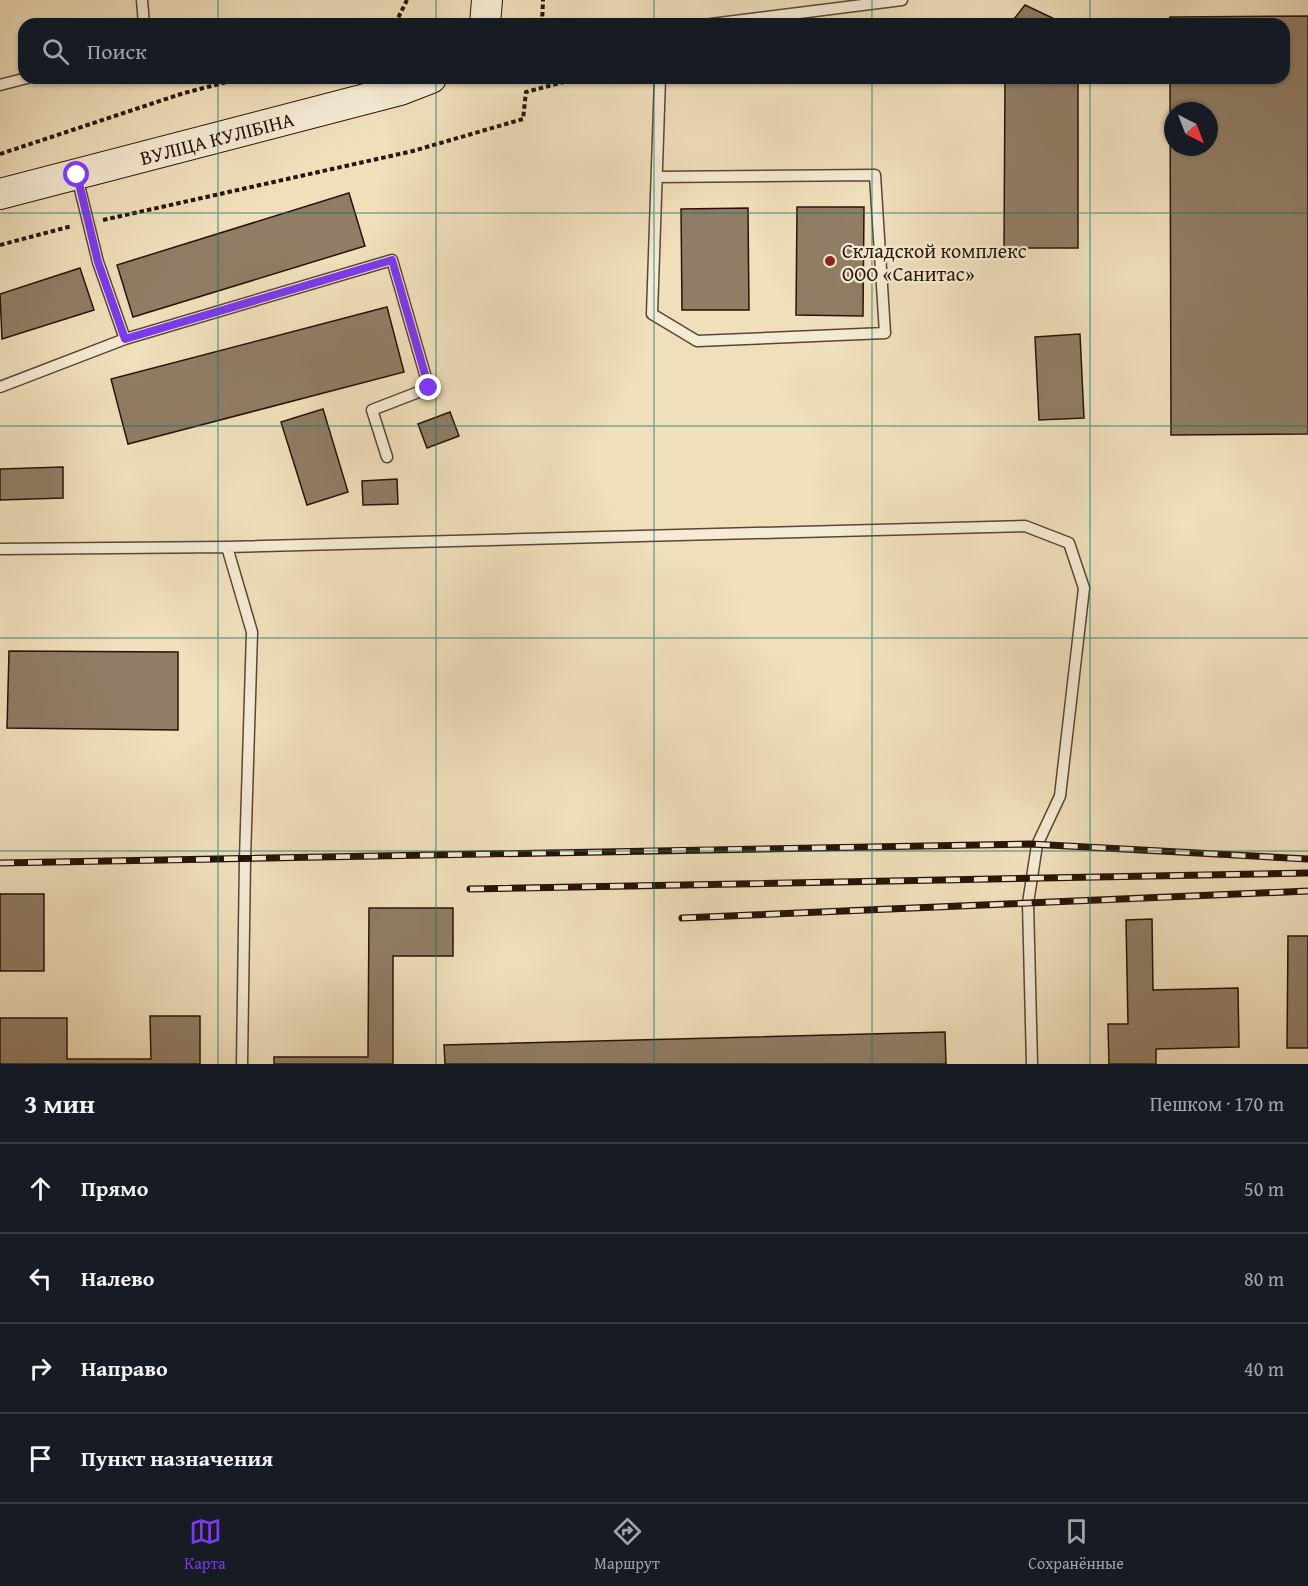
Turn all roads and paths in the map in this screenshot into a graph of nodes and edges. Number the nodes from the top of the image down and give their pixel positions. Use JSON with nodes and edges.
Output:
{"nodes":[{"id":1,"x":142,"y":0,"type":"edge"},
{"id":2,"x":407,"y":0,"type":"edge"},
{"id":3,"x":487,"y":0,"type":"edge"},
{"id":4,"x":543,"y":0,"type":"edge"},
{"id":5,"x":902,"y":0,"type":"edge"},
{"id":6,"x":144,"y":18,"type":"edge"},
{"id":7,"x":398,"y":18,"type":"edge"},
{"id":8,"x":486,"y":18,"type":"edge"},
{"id":9,"x":542,"y":18,"type":"edge"},
{"id":10,"x":759,"y":18,"type":"edge"},
{"id":11,"x":18,"y":80,"type":"edge"},
{"id":12,"x":219,"y":84,"type":"edge"},
{"id":13,"x":416,"y":84,"type":"edge"},
{"id":14,"x":556,"y":84,"type":"edge"},
{"id":15,"x":660,"y":84,"type":"edge"},
{"id":16,"x":0,"y":85,"type":"edge"},
{"id":17,"x":0,"y":154,"type":"edge"},
{"id":18,"x":77,"y":175,"type":"junction"},
{"id":19,"x":657,"y":177,"type":"junction"},
{"id":20,"x":0,"y":194,"type":"edge"},
{"id":21,"x":89,"y":223,"type":"junction"},
{"id":22,"x":0,"y":245,"type":"edge"},
{"id":23,"x":125,"y":339,"type":"junction"},
{"id":24,"x":0,"y":387,"type":"edge"},
{"id":25,"x":387,"y":457,"type":"dead end"},
{"id":26,"x":227,"y":547,"type":"junction"},
{"id":27,"x":0,"y":549,"type":"edge"},
{"id":28,"x":242,"y":1064,"type":"edge"},
{"id":29,"x":1032,"y":1064,"type":"edge"}],
"edges":[{"from":1,"to":6,"type":"lane"},
{"from":2,"to":7,"type":"path"},
{"from":3,"to":8,"type":"main road"},
{"from":4,"to":9,"type":"path"},
{"from":5,"to":10,"type":"lane"},
{"from":11,"to":16,"type":"lane"},
{"from":12,"to":17,"type":"path"},
{"from":13,"to":18,"type":"main road","name":"ВУЛІЦА КУЛІБІНА"},
{"from":14,"to":21,"type":"path"},
{"from":15,"to":19,"type":"lane"},
{"from":18,"to":20,"type":"main road","name":"ВУЛІЦА КУЛІБІНА"},
{"from":18,"to":21,"type":"lane"},
{"from":19,"to":19,"type":"lane"},
{"from":21,"to":22,"type":"path"},
{"from":21,"to":23,"type":"lane"},
{"from":23,"to":24,"type":"lane"},
{"from":23,"to":25,"type":"lane"},
{"from":26,"to":27,"type":"lane"},
{"from":26,"to":28,"type":"lane"},
{"from":26,"to":29,"type":"lane"}]}
